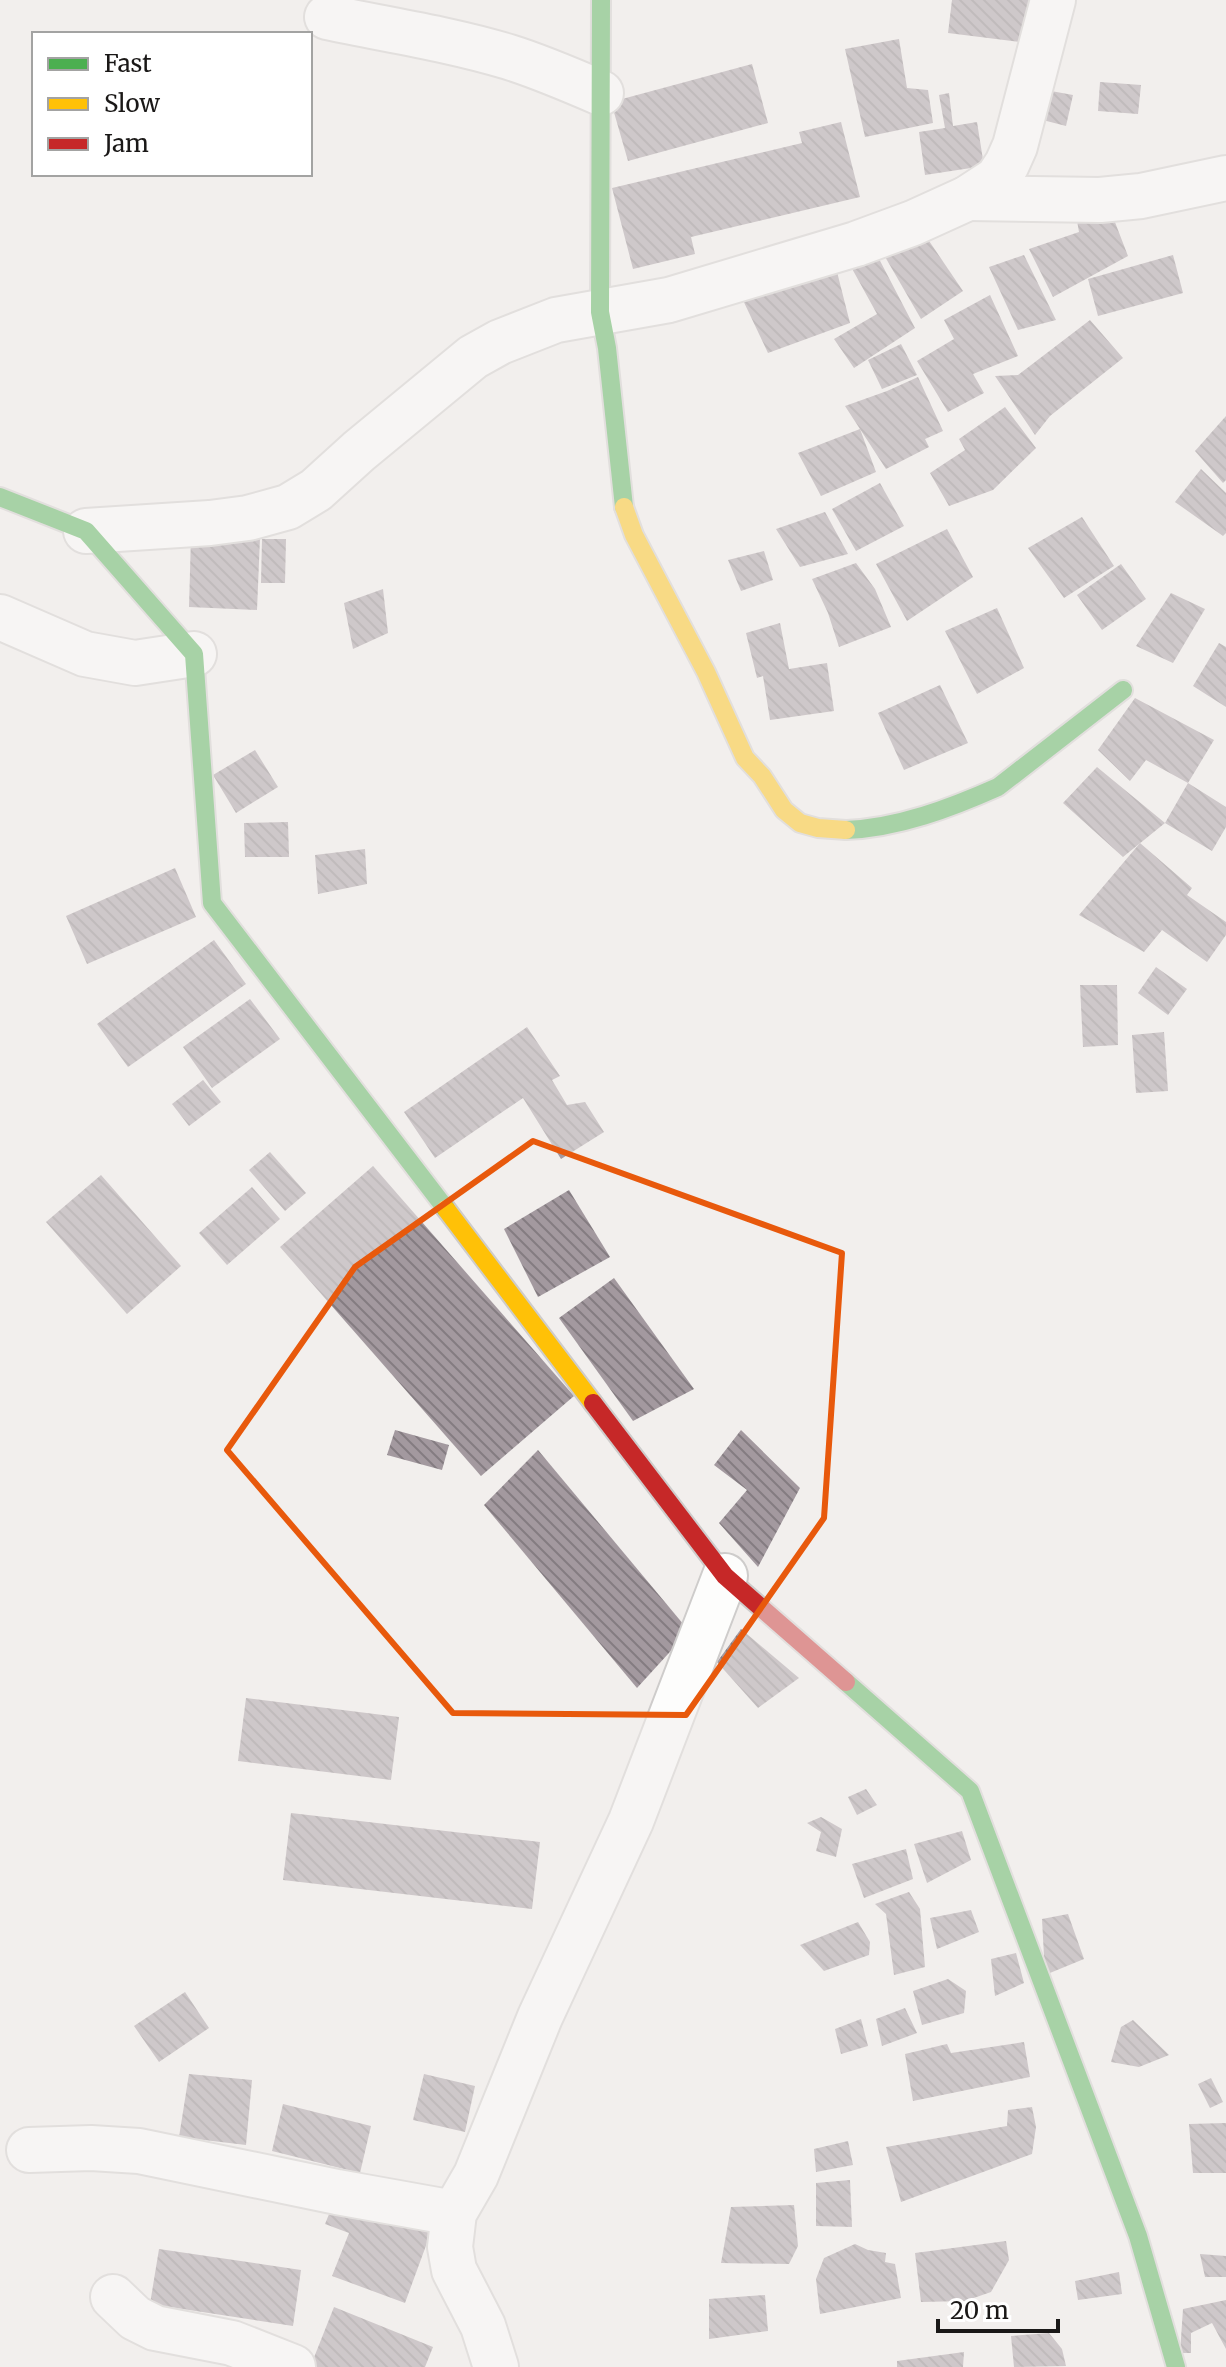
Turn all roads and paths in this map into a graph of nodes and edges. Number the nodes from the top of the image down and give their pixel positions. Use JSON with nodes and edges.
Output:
{"nodes":[{"id":1,"x":601,"y":0,"type":"edge"},
{"id":2,"x":1053,"y":0,"type":"edge"},
{"id":3,"x":327,"y":17,"type":"dead end"},
{"id":4,"x":601,"y":93,"type":"junction"},
{"id":5,"x":1226,"y":178,"type":"edge"},
{"id":6,"x":968,"y":198,"type":"junction"},
{"id":7,"x":600,"y":312,"type":"junction"},
{"id":8,"x":0,"y":497,"type":"edge"},
{"id":9,"x":86,"y":531,"type":"junction"},
{"id":10,"x":0,"y":617,"type":"edge"},
{"id":11,"x":194,"y":654,"type":"junction"},
{"id":12,"x":1123,"y":690,"type":"dead end"},
{"id":13,"x":725,"y":1576,"type":"junction"},
{"id":14,"x":29,"y":2150,"type":"dead end"},
{"id":15,"x":454,"y":2213,"type":"junction"},
{"id":16,"x":113,"y":2297,"type":"dead end"},
{"id":17,"x":293,"y":2367,"type":"edge"},
{"id":18,"x":496,"y":2367,"type":"edge"},
{"id":19,"x":1176,"y":2367,"type":"edge"}],
"edges":[{"from":1,"to":4,"type":"street"},
{"from":2,"to":6,"type":"street"},
{"from":3,"to":4,"type":"street"},
{"from":4,"to":7,"type":"street"},
{"from":5,"to":6,"type":"street"},
{"from":6,"to":7,"type":"street"},
{"from":7,"to":9,"type":"street"},
{"from":7,"to":12,"type":"street"},
{"from":8,"to":9,"type":"street"},
{"from":9,"to":11,"type":"street"},
{"from":10,"to":11,"type":"street"},
{"from":11,"to":13,"type":"street"},
{"from":13,"to":15,"type":"street"},
{"from":13,"to":19,"type":"street"},
{"from":14,"to":15,"type":"street"},
{"from":15,"to":18,"type":"street"},
{"from":16,"to":17,"type":"street"}]}
